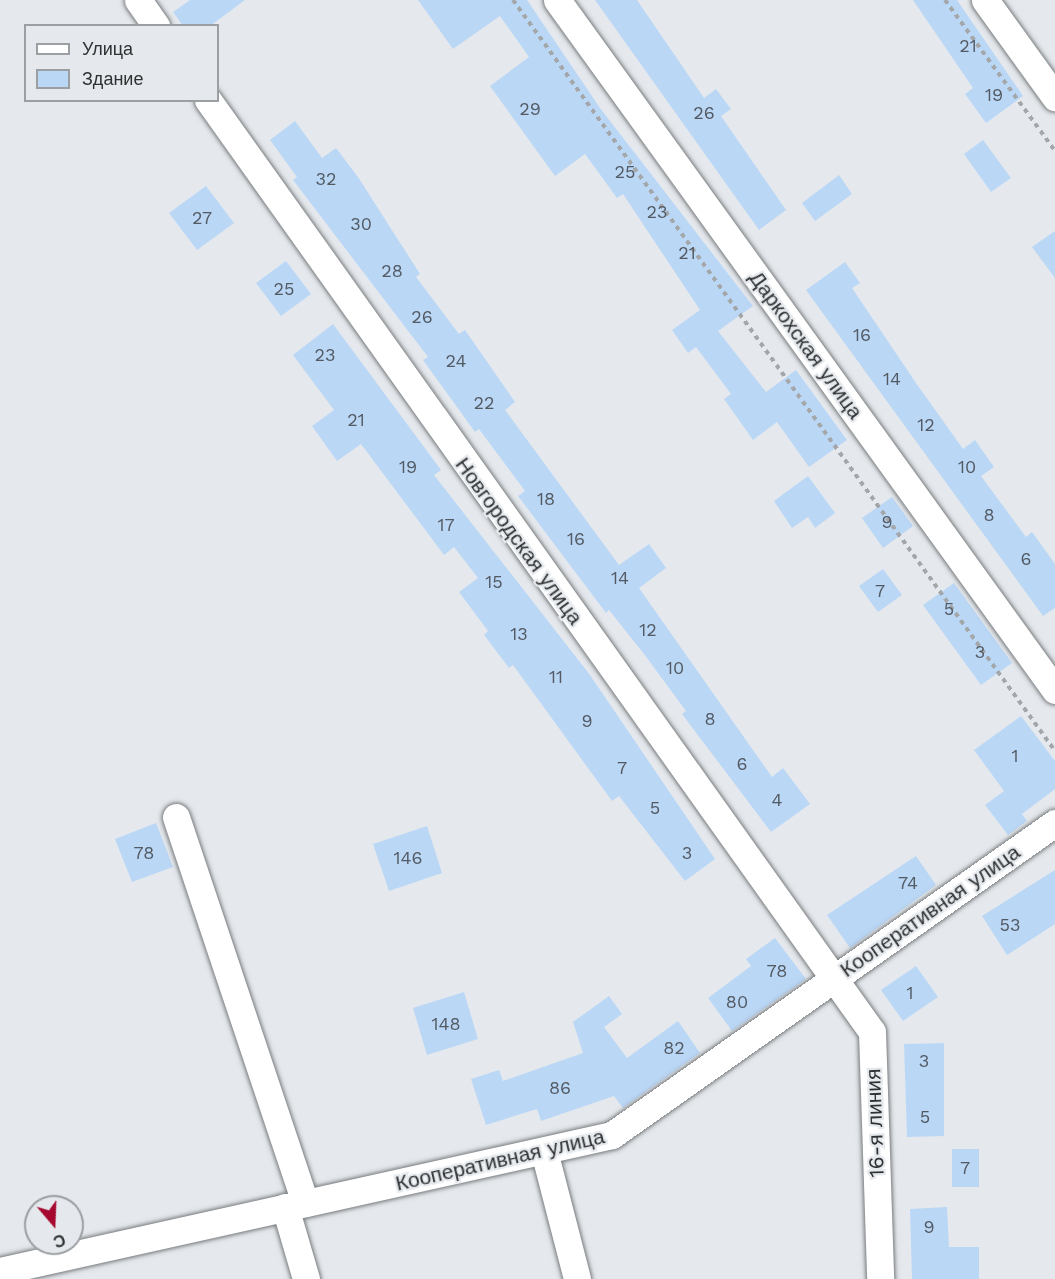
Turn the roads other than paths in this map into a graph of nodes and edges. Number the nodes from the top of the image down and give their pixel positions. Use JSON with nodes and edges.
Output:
{"nodes":[{"id":1,"x":138,"y":0,"type":"edge"},
{"id":2,"x":557,"y":0,"type":"edge"},
{"id":3,"x":985,"y":0,"type":"edge"},
{"id":4,"x":155,"y":24,"type":"edge"},
{"id":5,"x":1055,"y":97,"type":"edge"},
{"id":6,"x":209,"y":102,"type":"edge"},
{"id":7,"x":1055,"y":690,"type":"edge"},
{"id":8,"x":176,"y":817,"type":"dead end"},
{"id":9,"x":1055,"y":823,"type":"edge"},
{"id":10,"x":833,"y":979,"type":"junction"},
{"id":11,"x":544,"y":1151,"type":"junction"},
{"id":12,"x":295,"y":1205,"type":"junction"},
{"id":13,"x":0,"y":1270,"type":"edge"},
{"id":14,"x":306,"y":1279,"type":"edge"},
{"id":15,"x":577,"y":1279,"type":"edge"},
{"id":16,"x":880,"y":1279,"type":"edge"}],
"edges":[{"from":1,"to":4,"type":"street"},
{"from":2,"to":7,"type":"street","name":"Даркохская улица"},
{"from":3,"to":5,"type":"street"},
{"from":6,"to":10,"type":"street","name":"Новгородская улица"},
{"from":8,"to":12,"type":"street"},
{"from":9,"to":10,"type":"street","name":"Кооперативная улица"},
{"from":10,"to":11,"type":"street","name":"Кооперативная улица"},
{"from":10,"to":16,"type":"street","name":"16-я линия"},
{"from":11,"to":12,"type":"street","name":"Кооперативная улица"},
{"from":11,"to":15,"type":"street"},
{"from":12,"to":13,"type":"street","name":"Кооперативная улица"},
{"from":12,"to":14,"type":"street"}]}
